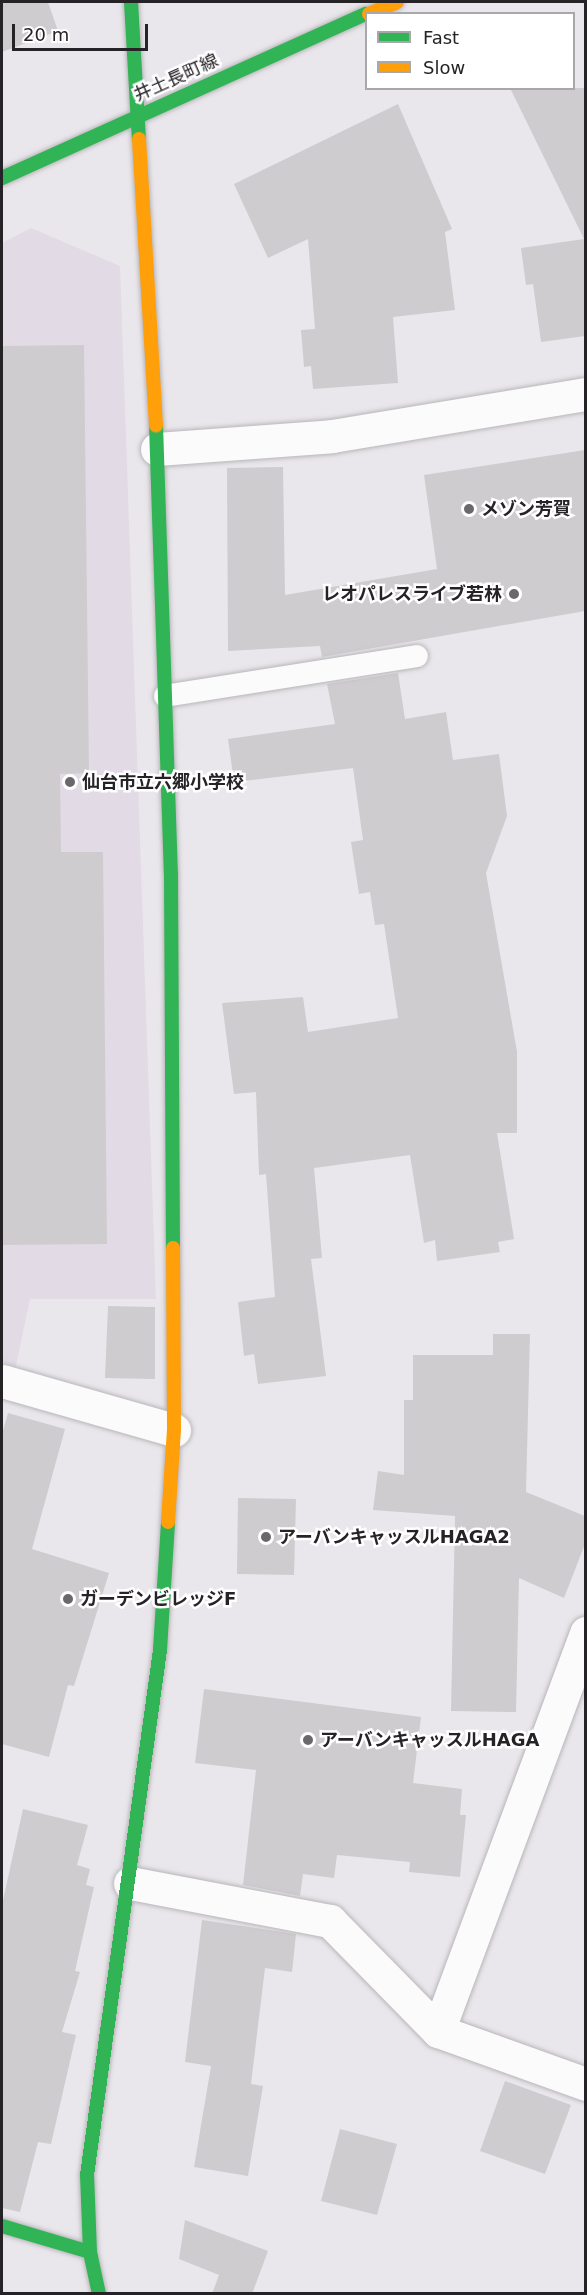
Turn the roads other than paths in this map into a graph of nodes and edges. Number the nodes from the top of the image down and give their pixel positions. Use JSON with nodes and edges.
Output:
{"nodes":[{"id":1,"x":131,"y":2,"type":"edge"},
{"id":2,"x":397,"y":2,"type":"edge"},
{"id":3,"x":373,"y":12,"type":"edge"},
{"id":4,"x":365,"y":15,"type":"edge"},
{"id":5,"x":138,"y":114,"type":"junction"},
{"id":6,"x":2,"y":178,"type":"edge"},
{"id":7,"x":585,"y":394,"type":"edge"},
{"id":8,"x":157,"y":448,"type":"junction"},
{"id":9,"x":417,"y":656,"type":"dead end"},
{"id":10,"x":165,"y":696,"type":"junction"},
{"id":11,"x":2,"y":1381,"type":"edge"},
{"id":12,"x":174,"y":1430,"type":"junction"},
{"id":13,"x":585,"y":1633,"type":"edge"},
{"id":14,"x":130,"y":1882,"type":"junction"},
{"id":15,"x":438,"y":2031,"type":"junction"},
{"id":16,"x":585,"y":2084,"type":"edge"},
{"id":17,"x":2,"y":2226,"type":"edge"},
{"id":18,"x":90,"y":2252,"type":"junction"},
{"id":19,"x":99,"y":2294,"type":"edge"}],
"edges":[{"from":1,"to":5,"type":"street"},
{"from":2,"to":3,"type":"street","name":"井土長町線"},
{"from":4,"to":5,"type":"street","name":"井土長町線"},
{"from":5,"to":6,"type":"street","name":"井土長町線"},
{"from":5,"to":8,"type":"street"},
{"from":7,"to":8,"type":"street"},
{"from":8,"to":10,"type":"street"},
{"from":9,"to":10,"type":"lane"},
{"from":10,"to":12,"type":"street"},
{"from":11,"to":12,"type":"street"},
{"from":12,"to":14,"type":"street"},
{"from":13,"to":15,"type":"street"},
{"from":14,"to":15,"type":"street"},
{"from":14,"to":18,"type":"street"},
{"from":15,"to":16,"type":"street"},
{"from":17,"to":18,"type":"street"},
{"from":18,"to":19,"type":"street"}]}
